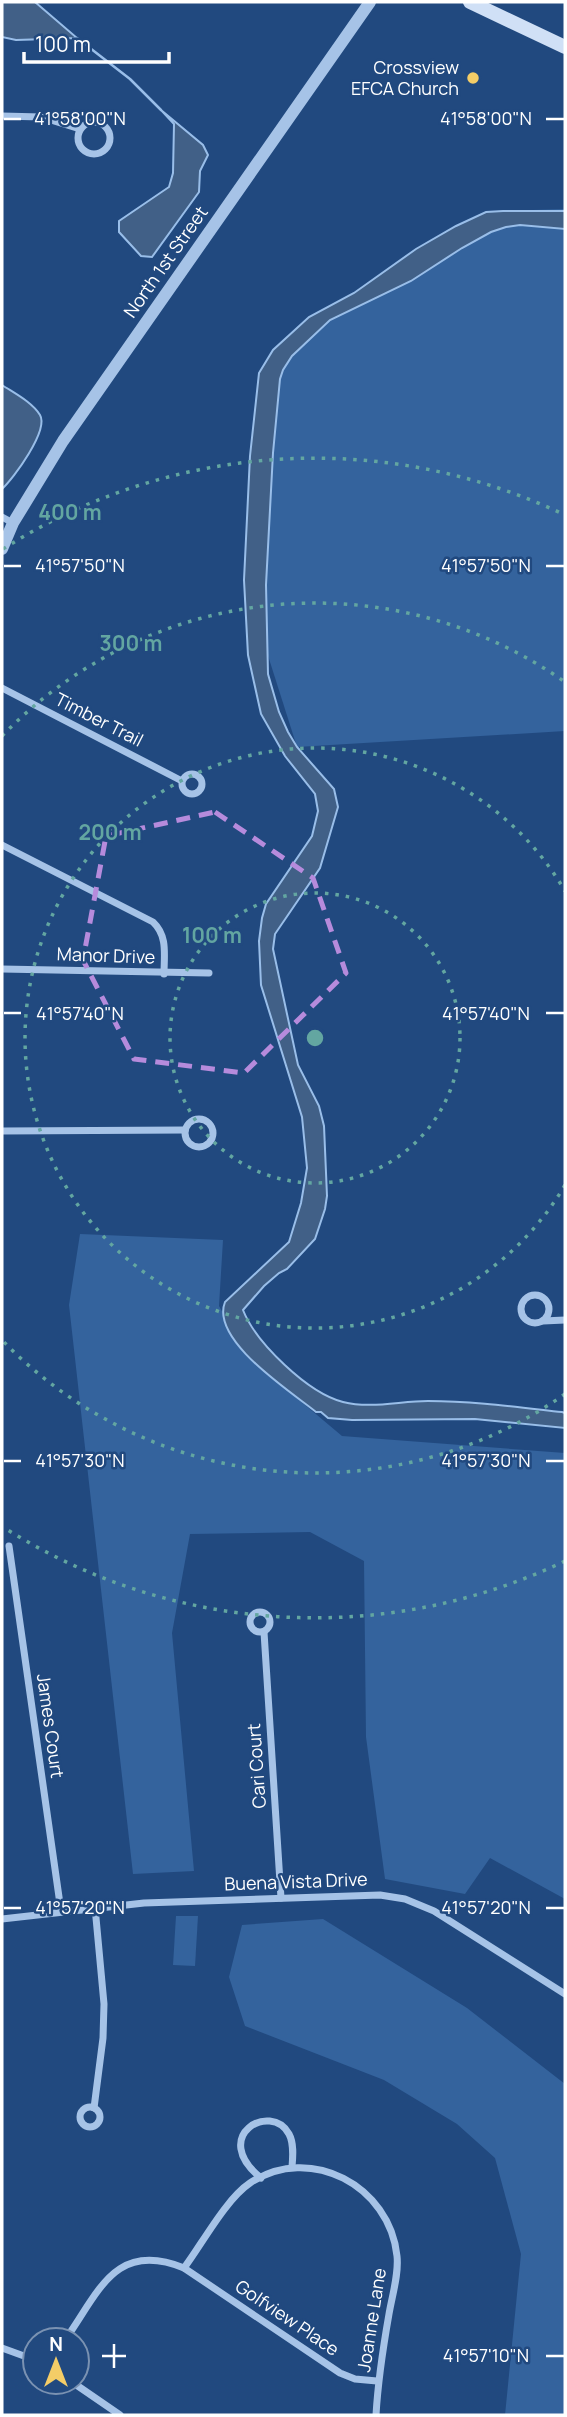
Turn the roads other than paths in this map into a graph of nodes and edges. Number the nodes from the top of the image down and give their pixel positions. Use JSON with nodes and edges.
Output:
{"nodes":[{"id":1,"x":370,"y":2,"type":"edge"},
{"id":2,"x":470,"y":2,"type":"edge"},
{"id":3,"x":565,"y":47,"type":"edge"},
{"id":4,"x":2,"y":116,"type":"edge"},
{"id":5,"x":80,"y":129,"type":"junction"},
{"id":6,"x":8,"y":520,"type":"edge"},
{"id":7,"x":2,"y":549,"type":"edge"},
{"id":8,"x":2,"y":688,"type":"edge"},
{"id":9,"x":182,"y":781,"type":"dead end"},
{"id":10,"x":2,"y":845,"type":"edge"},
{"id":11,"x":2,"y":969,"type":"edge"},
{"id":12,"x":164,"y":974,"type":"junction"},
{"id":13,"x":209,"y":974,"type":"dead end"},
{"id":14,"x":185,"y":1130,"type":"junction"},
{"id":15,"x":2,"y":1131,"type":"edge"},
{"id":16,"x":565,"y":1320,"type":"edge"},
{"id":17,"x":543,"y":1321,"type":"junction"},
{"id":18,"x":9,"y":1546,"type":"dead end"},
{"id":19,"x":264,"y":1632,"type":"dead end"},
{"id":20,"x":281,"y":1898,"type":"junction"},
{"id":21,"x":95,"y":1907,"type":"junction"},
{"id":22,"x":61,"y":1911,"type":"junction"},
{"id":23,"x":2,"y":1919,"type":"edge"},
{"id":24,"x":565,"y":1994,"type":"edge"},
{"id":25,"x":93,"y":2108,"type":"dead end"},
{"id":26,"x":292,"y":2167,"type":"junction"},
{"id":27,"x":261,"y":2178,"type":"junction"},
{"id":28,"x":184,"y":2268,"type":"junction"},
{"id":29,"x":75,"y":2326,"type":"edge"},
{"id":30,"x":2,"y":2348,"type":"edge"},
{"id":31,"x":21,"y":2355,"type":"edge"},
{"id":32,"x":377,"y":2382,"type":"junction"},
{"id":33,"x":91,"y":2395,"type":"edge"},
{"id":34,"x":120,"y":2415,"type":"edge"},
{"id":35,"x":376,"y":2415,"type":"edge"}],
"edges":[{"from":1,"to":6,"type":"street","name":"North 1st Street"},
{"from":2,"to":3,"type":"main road"},
{"from":4,"to":5,"type":"street"},
{"from":5,"to":5,"type":"street"},
{"from":6,"to":7,"type":"street","name":"North 1st Street"},
{"from":8,"to":9,"type":"street","name":"Timber Trail"},
{"from":10,"to":12,"type":"street"},
{"from":11,"to":12,"type":"street","name":"Manor Drive"},
{"from":12,"to":13,"type":"street","name":"Manor Drive"},
{"from":14,"to":14,"type":"street"},
{"from":14,"to":15,"type":"street"},
{"from":16,"to":17,"type":"street"},
{"from":17,"to":17,"type":"street"},
{"from":18,"to":22,"type":"street","name":"James Court"},
{"from":19,"to":20,"type":"street","name":"Cari Court"},
{"from":20,"to":21,"type":"street","name":"Buena Vista Drive"},
{"from":20,"to":24,"type":"street","name":"Buena Vista Drive"},
{"from":21,"to":22,"type":"street","name":"Buena Vista Drive"},
{"from":21,"to":25,"type":"street"},
{"from":22,"to":23,"type":"street","name":"Buena Vista Drive"},
{"from":26,"to":27,"type":"street","name":"Joanne Lane"},
{"from":26,"to":27,"type":"street"},
{"from":26,"to":32,"type":"street","name":"Joanne Lane"},
{"from":27,"to":28,"type":"street","name":"Joanne Lane"},
{"from":28,"to":29,"type":"street"},
{"from":28,"to":32,"type":"street","name":"Golfview Place"},
{"from":30,"to":31,"type":"street"},
{"from":32,"to":35,"type":"street","name":"Joanne Lane"},
{"from":33,"to":34,"type":"street"}]}
